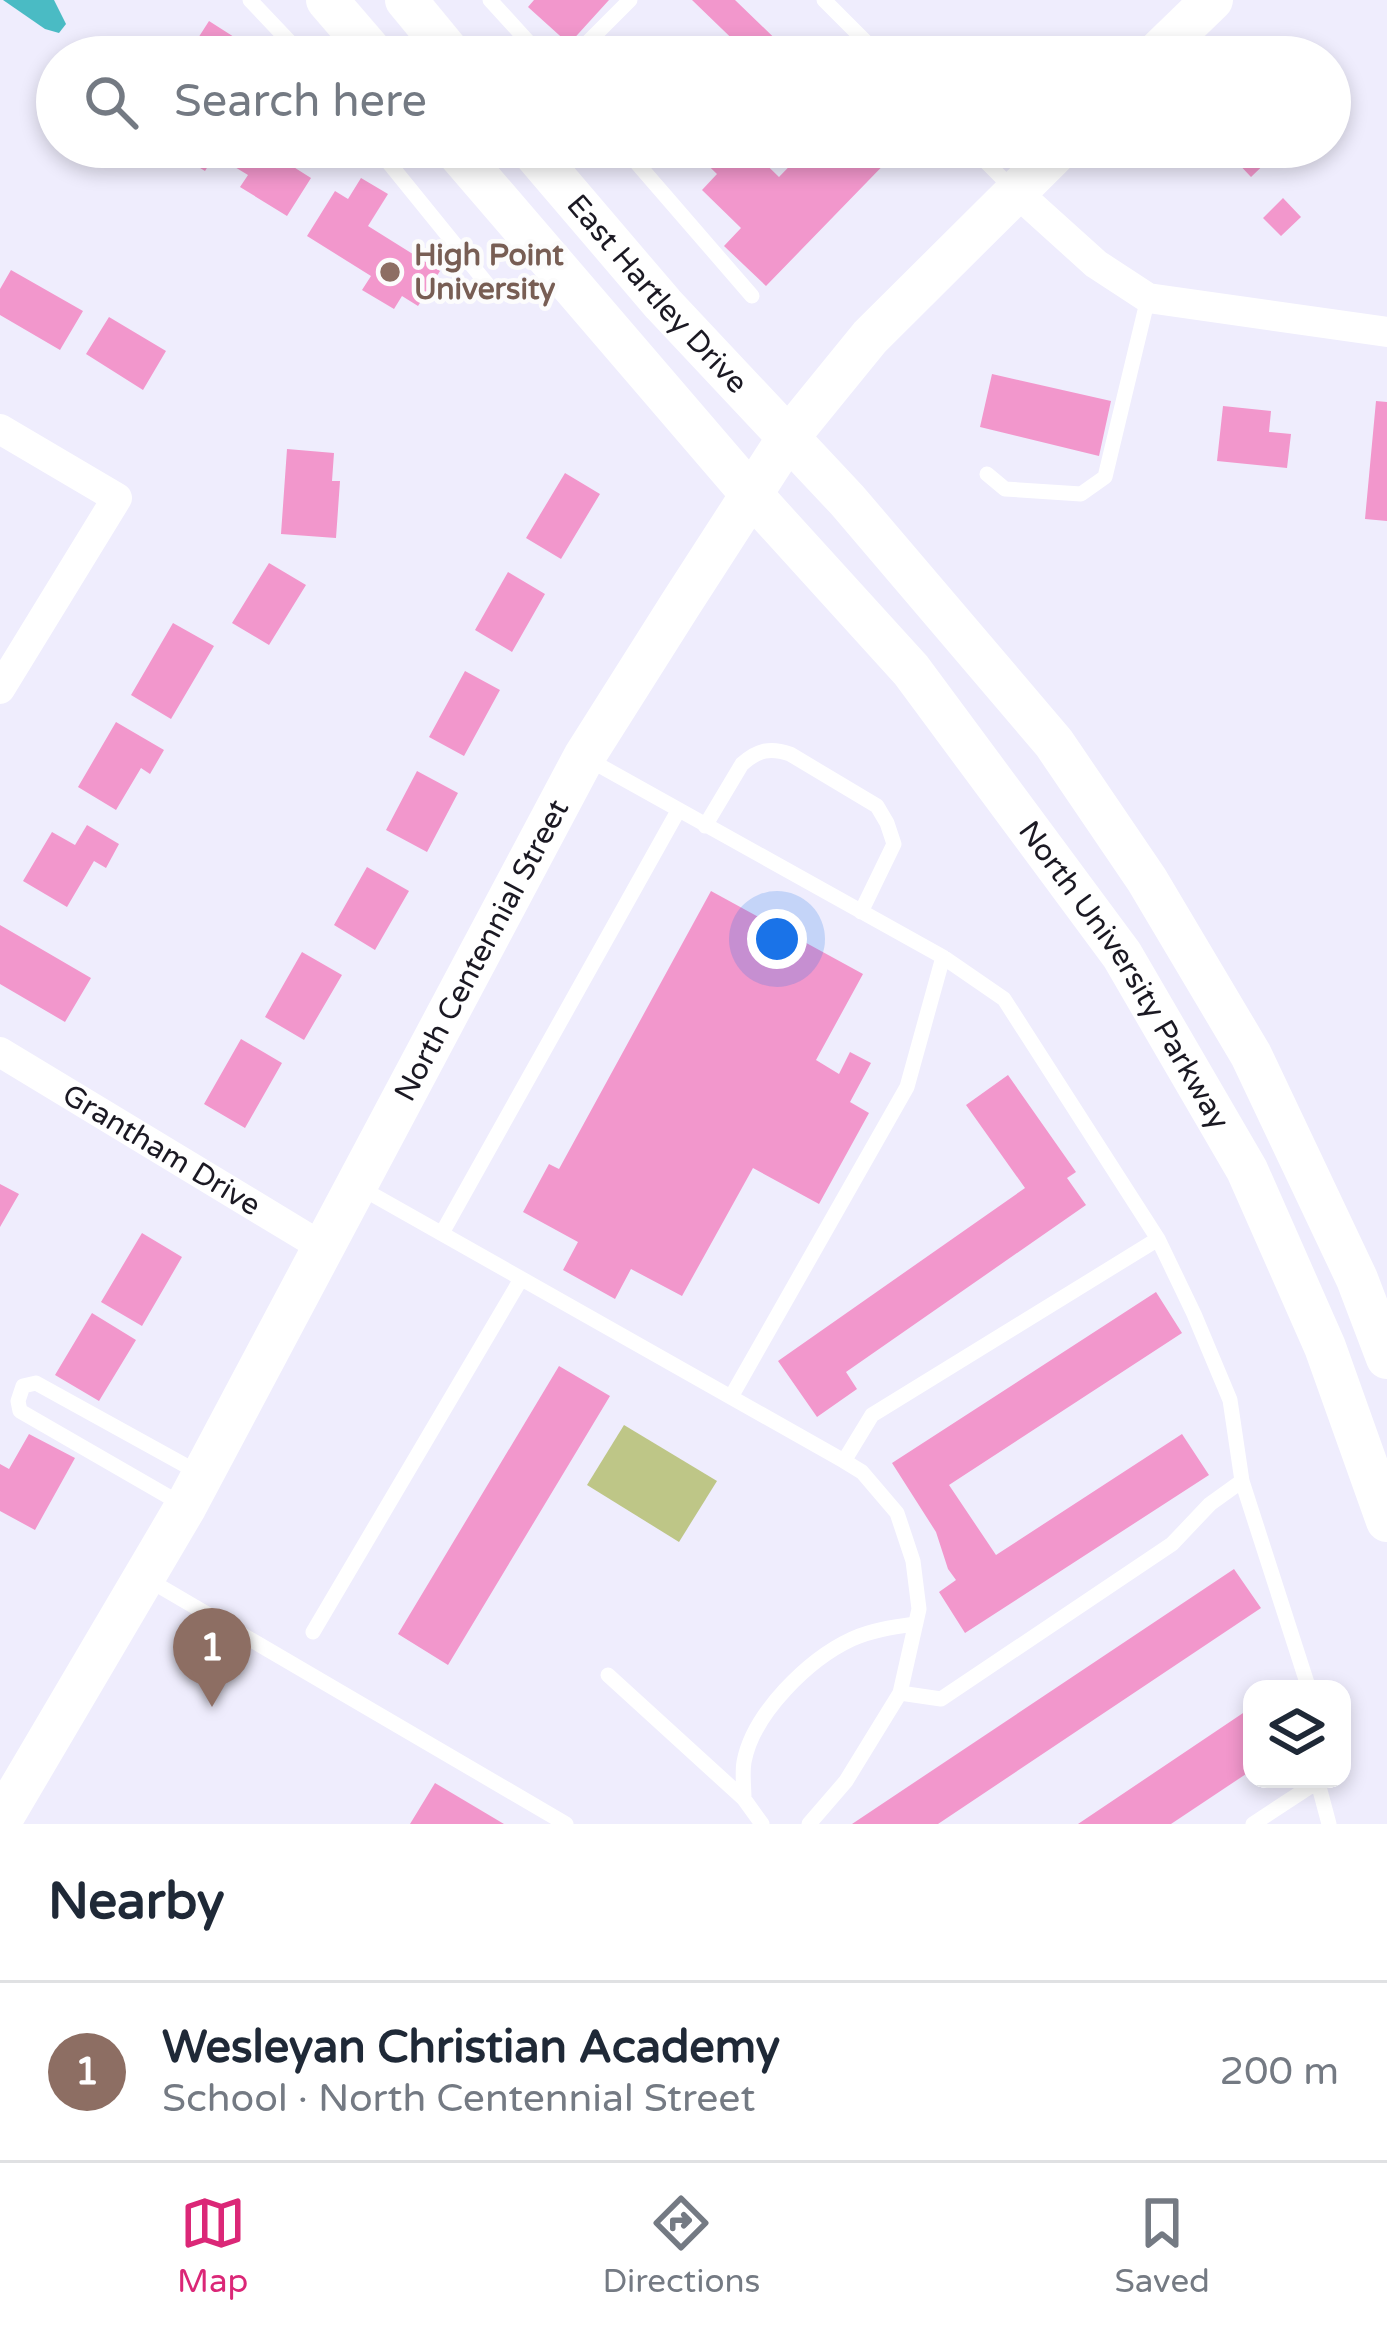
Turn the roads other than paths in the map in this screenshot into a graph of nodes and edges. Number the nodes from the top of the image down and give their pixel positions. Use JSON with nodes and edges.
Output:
{"nodes":[{"id":1,"x":250,"y":0,"type":"edge"},
{"id":2,"x":327,"y":0,"type":"edge"},
{"id":3,"x":406,"y":0,"type":"edge"},
{"id":4,"x":490,"y":0,"type":"edge"},
{"id":5,"x":630,"y":0,"type":"edge"},
{"id":6,"x":824,"y":0,"type":"edge"},
{"id":7,"x":1212,"y":0,"type":"edge"},
{"id":8,"x":284,"y":36,"type":"edge"},
{"id":9,"x":358,"y":36,"type":"edge"},
{"id":10,"x":436,"y":36,"type":"edge"},
{"id":11,"x":523,"y":36,"type":"edge"},
{"id":12,"x":594,"y":36,"type":"edge"},
{"id":13,"x":860,"y":36,"type":"edge"},
{"id":14,"x":1175,"y":36,"type":"edge"},
{"id":15,"x":393,"y":168,"type":"edge"},
{"id":16,"x":471,"y":168,"type":"edge"},
{"id":17,"x":547,"y":168,"type":"edge"},
{"id":18,"x":641,"y":168,"type":"edge"},
{"id":19,"x":992,"y":168,"type":"edge"},
{"id":20,"x":1039,"y":168,"type":"edge"},
{"id":21,"x":1015,"y":191,"type":"junction"},
{"id":22,"x":496,"y":295,"type":"dead end"},
{"id":23,"x":752,"y":296,"type":"dead end"},
{"id":24,"x":1148,"y":298,"type":"junction"},
{"id":25,"x":1387,"y":332,"type":"edge"},
{"id":26,"x":0,"y":429,"type":"edge"},
{"id":27,"x":788,"y":439,"type":"junction"},
{"id":28,"x":986,"y":474,"type":"dead end"},
{"id":29,"x":751,"y":494,"type":"junction"},
{"id":30,"x":0,"y":689,"type":"edge"},
{"id":31,"x":584,"y":757,"type":"junction"},
{"id":32,"x":678,"y":811,"type":"junction"},
{"id":33,"x":705,"y":826,"type":"junction"},
{"id":34,"x":861,"y":912,"type":"junction"},
{"id":35,"x":943,"y":957,"type":"junction"},
{"id":36,"x":0,"y":1052,"type":"edge"},
{"id":37,"x":357,"y":1185,"type":"junction"},
{"id":38,"x":442,"y":1233,"type":"junction"},
{"id":39,"x":1158,"y":1239,"type":"junction"},
{"id":40,"x":324,"y":1248,"type":"junction"},
{"id":41,"x":521,"y":1279,"type":"junction"},
{"id":42,"x":1387,"y":1358,"type":"edge"},
{"id":43,"x":730,"y":1397,"type":"junction"},
{"id":44,"x":844,"y":1461,"type":"junction"},
{"id":45,"x":1242,"y":1481,"type":"junction"},
{"id":46,"x":194,"y":1491,"type":"junction"},
{"id":47,"x":1387,"y":1521,"type":"edge"},
{"id":48,"x":145,"y":1577,"type":"junction"},
{"id":49,"x":915,"y":1624,"type":"junction"},
{"id":50,"x":313,"y":1632,"type":"dead end"},
{"id":51,"x":608,"y":1675,"type":"dead end"},
{"id":52,"x":1307,"y":1680,"type":"edge"},
{"id":53,"x":900,"y":1693,"type":"junction"},
{"id":54,"x":1305,"y":1788,"type":"edge"},
{"id":55,"x":1319,"y":1788,"type":"edge"},
{"id":56,"x":744,"y":1799,"type":"junction"},
{"id":57,"x":0,"y":1822,"type":"edge"},
{"id":58,"x":566,"y":1824,"type":"edge"},
{"id":59,"x":762,"y":1824,"type":"edge"},
{"id":60,"x":809,"y":1824,"type":"edge"},
{"id":61,"x":1253,"y":1824,"type":"edge"},
{"id":62,"x":1329,"y":1824,"type":"edge"}],
"edges":[{"from":1,"to":8,"type":"lane"},
{"from":2,"to":9,"type":"main road"},
{"from":3,"to":10,"type":"main road"},
{"from":4,"to":11,"type":"lane"},
{"from":5,"to":12,"type":"lane"},
{"from":6,"to":13,"type":"lane"},
{"from":7,"to":14,"type":"main road"},
{"from":15,"to":22,"type":"lane"},
{"from":16,"to":29,"type":"main road","name":"East Hartley Drive"},
{"from":17,"to":27,"type":"main road","name":"East Hartley Drive"},
{"from":18,"to":23,"type":"lane"},
{"from":19,"to":21,"type":"lane"},
{"from":20,"to":21,"type":"main road","name":"North Centennial Street"},
{"from":21,"to":24,"type":"street"},
{"from":21,"to":27,"type":"main road","name":"North Centennial Street"},
{"from":24,"to":25,"type":"street"},
{"from":24,"to":28,"type":"lane"},
{"from":26,"to":30,"type":"street"},
{"from":27,"to":29,"type":"main road","name":"North Centennial Street"},
{"from":27,"to":42,"type":"main road","name":"North University Parkway"},
{"from":29,"to":31,"type":"main road","name":"North Centennial Street"},
{"from":29,"to":47,"type":"main road","name":"North University Parkway"},
{"from":31,"to":32,"type":"lane"},
{"from":31,"to":37,"type":"main road","name":"North Centennial Street"},
{"from":32,"to":33,"type":"lane"},
{"from":32,"to":38,"type":"lane"},
{"from":33,"to":34,"type":"lane"},
{"from":33,"to":34,"type":"lane"},
{"from":34,"to":35,"type":"lane"},
{"from":35,"to":39,"type":"lane"},
{"from":35,"to":43,"type":"lane"},
{"from":36,"to":40,"type":"street","name":"Grantham Drive"},
{"from":37,"to":38,"type":"lane"},
{"from":37,"to":40,"type":"main road","name":"North Centennial Street"},
{"from":38,"to":41,"type":"lane"},
{"from":39,"to":44,"type":"lane"},
{"from":39,"to":45,"type":"lane"},
{"from":40,"to":46,"type":"main road","name":"North Centennial Street"},
{"from":41,"to":43,"type":"lane"},
{"from":41,"to":50,"type":"lane"},
{"from":43,"to":44,"type":"lane"},
{"from":44,"to":49,"type":"lane"},
{"from":45,"to":52,"type":"lane"},
{"from":45,"to":53,"type":"lane"},
{"from":46,"to":46,"type":"lane"},
{"from":46,"to":48,"type":"main road","name":"North Centennial Street"},
{"from":48,"to":57,"type":"main road","name":"North Centennial Street"},
{"from":48,"to":58,"type":"lane"},
{"from":49,"to":53,"type":"lane"},
{"from":49,"to":56,"type":"lane"},
{"from":51,"to":56,"type":"lane"},
{"from":53,"to":60,"type":"lane"},
{"from":54,"to":61,"type":"lane"},
{"from":55,"to":62,"type":"lane"},
{"from":56,"to":59,"type":"lane"}]}
